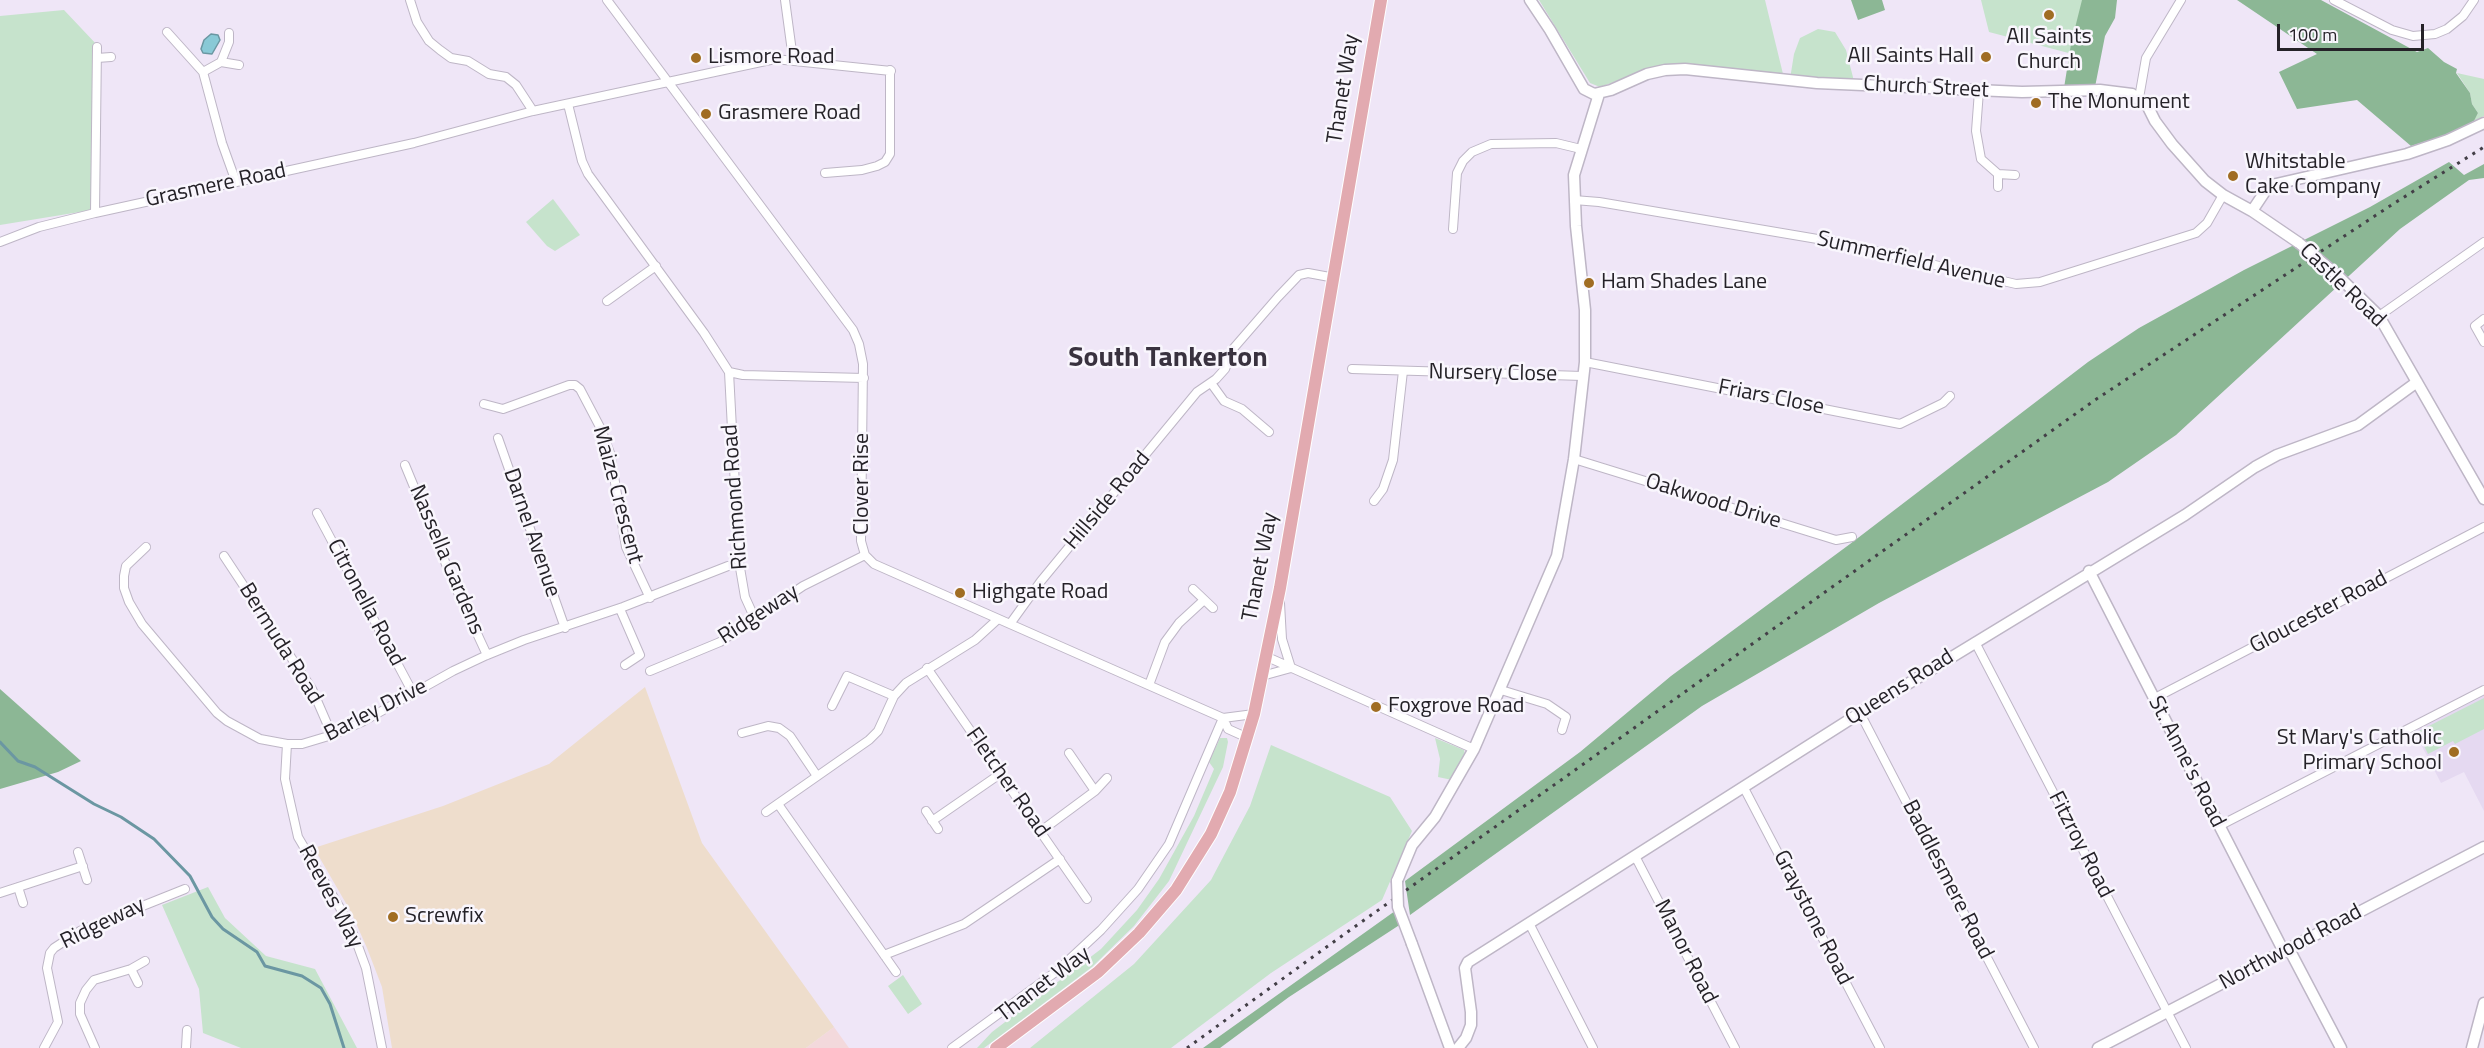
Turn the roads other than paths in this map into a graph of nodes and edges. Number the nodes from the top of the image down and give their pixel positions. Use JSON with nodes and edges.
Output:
{"nodes":[{"id":1,"x":410,"y":0,"type":"edge"},
{"id":2,"x":607,"y":0,"type":"edge"},
{"id":3,"x":785,"y":0,"type":"edge"},
{"id":4,"x":1381,"y":0,"type":"edge"},
{"id":5,"x":1530,"y":0,"type":"edge"},
{"id":6,"x":2181,"y":0,"type":"edge"},
{"id":7,"x":2334,"y":0,"type":"edge"},
{"id":8,"x":2474,"y":0,"type":"edge"},
{"id":9,"x":167,"y":32,"type":"dead end"},
{"id":10,"x":229,"y":33,"type":"dead end"},
{"id":11,"x":97,"y":47,"type":"dead end"},
{"id":12,"x":111,"y":57,"type":"dead end"},
{"id":13,"x":98,"y":58,"type":"junction"},
{"id":14,"x":793,"y":59,"type":"junction"},
{"id":15,"x":221,"y":62,"type":"junction"},
{"id":16,"x":239,"y":65,"type":"dead end"},
{"id":17,"x":203,"y":72,"type":"junction"},
{"id":18,"x":667,"y":82,"type":"junction"},
{"id":19,"x":1979,"y":91,"type":"junction"},
{"id":20,"x":1599,"y":94,"type":"junction"},
{"id":21,"x":2139,"y":98,"type":"junction"},
{"id":22,"x":567,"y":104,"type":"junction"},
{"id":23,"x":533,"y":111,"type":"junction"},
{"id":24,"x":2484,"y":123,"type":"edge"},
{"id":25,"x":1581,"y":149,"type":"junction"},
{"id":26,"x":825,"y":173,"type":"dead end"},
{"id":27,"x":1998,"y":174,"type":"junction"},
{"id":28,"x":2015,"y":175,"type":"dead end"},
{"id":29,"x":236,"y":182,"type":"junction"},
{"id":30,"x":1998,"y":187,"type":"dead end"},
{"id":31,"x":2223,"y":195,"type":"junction"},
{"id":32,"x":1574,"y":200,"type":"junction"},
{"id":33,"x":2252,"y":211,"type":"junction"},
{"id":34,"x":95,"y":213,"type":"junction"},
{"id":35,"x":1452,"y":229,"type":"dead end"},
{"id":36,"x":0,"y":242,"type":"edge"},
{"id":37,"x":2483,"y":244,"type":"edge"},
{"id":38,"x":656,"y":266,"type":"junction"},
{"id":39,"x":1335,"y":278,"type":"junction"},
{"id":40,"x":607,"y":301,"type":"dead end"},
{"id":41,"x":2379,"y":316,"type":"junction"},
{"id":42,"x":2484,"y":319,"type":"edge"},
{"id":43,"x":2484,"y":342,"type":"edge"},
{"id":44,"x":1585,"y":362,"type":"junction"},
{"id":45,"x":1352,"y":369,"type":"dead end"},
{"id":46,"x":1403,"y":371,"type":"junction"},
{"id":47,"x":729,"y":372,"type":"junction"},
{"id":48,"x":1583,"y":376,"type":"junction"},
{"id":49,"x":864,"y":378,"type":"junction"},
{"id":50,"x":2417,"y":382,"type":"junction"},
{"id":51,"x":1211,"y":383,"type":"junction"},
{"id":52,"x":1950,"y":396,"type":"dead end"},
{"id":53,"x":484,"y":404,"type":"dead end"},
{"id":54,"x":1269,"y":432,"type":"dead end"},
{"id":55,"x":498,"y":438,"type":"dead end"},
{"id":56,"x":1574,"y":459,"type":"junction"},
{"id":57,"x":405,"y":465,"type":"dead end"},
{"id":58,"x":2484,"y":499,"type":"edge"},
{"id":59,"x":1374,"y":501,"type":"dead end"},
{"id":60,"x":317,"y":513,"type":"dead end"},
{"id":61,"x":2484,"y":527,"type":"edge"},
{"id":62,"x":1852,"y":537,"type":"dead end"},
{"id":63,"x":146,"y":547,"type":"dead end"},
{"id":64,"x":865,"y":555,"type":"junction"},
{"id":65,"x":224,"y":556,"type":"dead end"},
{"id":66,"x":728,"y":566,"type":"dead end"},
{"id":67,"x":2089,"y":571,"type":"junction"},
{"id":68,"x":1280,"y":588,"type":"junction"},
{"id":69,"x":1193,"y":589,"type":"dead end"},
{"id":70,"x":650,"y":598,"type":"junction"},
{"id":71,"x":1204,"y":600,"type":"junction"},
{"id":72,"x":1213,"y":608,"type":"dead end"},
{"id":73,"x":620,"y":609,"type":"junction"},
{"id":74,"x":754,"y":619,"type":"junction"},
{"id":75,"x":998,"y":619,"type":"junction"},
{"id":76,"x":1010,"y":624,"type":"junction"},
{"id":77,"x":565,"y":628,"type":"junction"},
{"id":78,"x":1975,"y":642,"type":"junction"},
{"id":79,"x":487,"y":655,"type":"junction"},
{"id":80,"x":1265,"y":656,"type":"junction"},
{"id":81,"x":625,"y":665,"type":"dead end"},
{"id":82,"x":927,"y":668,"type":"junction"},
{"id":83,"x":1291,"y":668,"type":"junction"},
{"id":84,"x":650,"y":671,"type":"dead end"},
{"id":85,"x":1262,"y":676,"type":"junction"},
{"id":86,"x":1149,"y":685,"type":"junction"},
{"id":87,"x":1501,"y":690,"type":"junction"},
{"id":88,"x":2484,"y":690,"type":"edge"},
{"id":89,"x":413,"y":693,"type":"junction"},
{"id":90,"x":894,"y":696,"type":"junction"},
{"id":91,"x":2153,"y":699,"type":"junction"},
{"id":92,"x":832,"y":706,"type":"dead end"},
{"id":93,"x":1860,"y":713,"type":"junction"},
{"id":94,"x":1254,"y":714,"type":"junction"},
{"id":95,"x":1223,"y":718,"type":"junction"},
{"id":96,"x":1562,"y":730,"type":"dead end"},
{"id":97,"x":742,"y":733,"type":"dead end"},
{"id":98,"x":332,"y":735,"type":"junction"},
{"id":99,"x":1248,"y":738,"type":"junction"},
{"id":100,"x":287,"y":744,"type":"junction"},
{"id":101,"x":1474,"y":749,"type":"junction"},
{"id":102,"x":1069,"y":753,"type":"dead end"},
{"id":103,"x":1000,"y":774,"type":"junction"},
{"id":104,"x":817,"y":776,"type":"junction"},
{"id":105,"x":1107,"y":778,"type":"dead end"},
{"id":106,"x":1744,"y":788,"type":"junction"},
{"id":107,"x":1095,"y":791,"type":"junction"},
{"id":108,"x":778,"y":804,"type":"junction"},
{"id":109,"x":926,"y":811,"type":"dead end"},
{"id":110,"x":766,"y":812,"type":"dead end"},
{"id":111,"x":932,"y":821,"type":"junction"},
{"id":112,"x":2219,"y":826,"type":"junction"},
{"id":113,"x":938,"y":829,"type":"dead end"},
{"id":114,"x":1041,"y":831,"type":"junction"},
{"id":115,"x":2484,"y":847,"type":"edge"},
{"id":116,"x":78,"y":852,"type":"dead end"},
{"id":117,"x":1635,"y":856,"type":"junction"},
{"id":118,"x":1060,"y":859,"type":"junction"},
{"id":119,"x":83,"y":866,"type":"junction"},
{"id":120,"x":87,"y":880,"type":"dead end"},
{"id":121,"x":18,"y":887,"type":"junction"},
{"id":122,"x":185,"y":889,"type":"dead end"},
{"id":123,"x":0,"y":893,"type":"edge"},
{"id":124,"x":1087,"y":898,"type":"dead end"},
{"id":125,"x":23,"y":903,"type":"dead end"},
{"id":126,"x":1529,"y":923,"type":"junction"},
{"id":127,"x":2287,"y":950,"type":"junction"},
{"id":128,"x":884,"y":955,"type":"junction"},
{"id":129,"x":145,"y":961,"type":"dead end"},
{"id":130,"x":131,"y":969,"type":"junction"},
{"id":131,"x":896,"y":972,"type":"dead end"},
{"id":132,"x":138,"y":983,"type":"dead end"},
{"id":133,"x":2484,"y":1003,"type":"edge"},
{"id":134,"x":2168,"y":1012,"type":"junction"},
{"id":135,"x":187,"y":1030,"type":"dead end"},
{"id":136,"x":44,"y":1048,"type":"edge"},
{"id":137,"x":96,"y":1048,"type":"edge"},
{"id":138,"x":186,"y":1048,"type":"edge"},
{"id":139,"x":382,"y":1048,"type":"edge"},
{"id":140,"x":952,"y":1048,"type":"edge"},
{"id":141,"x":996,"y":1048,"type":"edge"},
{"id":142,"x":1450,"y":1048,"type":"edge"},
{"id":143,"x":1458,"y":1048,"type":"edge"},
{"id":144,"x":1593,"y":1048,"type":"edge"},
{"id":145,"x":1735,"y":1048,"type":"edge"},
{"id":146,"x":1880,"y":1048,"type":"edge"},
{"id":147,"x":2034,"y":1048,"type":"edge"},
{"id":148,"x":2098,"y":1048,"type":"edge"},
{"id":149,"x":2186,"y":1048,"type":"edge"},
{"id":150,"x":2341,"y":1048,"type":"edge"},
{"id":151,"x":2472,"y":1048,"type":"edge"}],
"edges":[{"from":1,"to":23,"type":"street"},
{"from":2,"to":18,"type":"street"},
{"from":3,"to":14,"type":"street"},
{"from":4,"to":39,"type":"main road","name":"Thanet Way"},
{"from":5,"to":20,"type":"street"},
{"from":6,"to":21,"type":"street"},
{"from":7,"to":8,"type":"street"},
{"from":9,"to":17,"type":"street"},
{"from":10,"to":15,"type":"street"},
{"from":11,"to":13,"type":"street"},
{"from":12,"to":13,"type":"street"},
{"from":13,"to":34,"type":"street"},
{"from":14,"to":18,"type":"street","name":"Grasmere Road"},
{"from":14,"to":26,"type":"street","name":"Grasmere Road"},
{"from":15,"to":16,"type":"street"},
{"from":15,"to":17,"type":"street"},
{"from":17,"to":29,"type":"street"},
{"from":18,"to":22,"type":"street","name":"Grasmere Road"},
{"from":18,"to":49,"type":"street","name":"Clover Rise"},
{"from":19,"to":20,"type":"street","name":"Church Street"},
{"from":19,"to":21,"type":"street","name":"Church Street"},
{"from":19,"to":27,"type":"street"},
{"from":20,"to":25,"type":"street"},
{"from":21,"to":31,"type":"street"},
{"from":22,"to":23,"type":"street","name":"Grasmere Road"},
{"from":22,"to":38,"type":"street"},
{"from":23,"to":29,"type":"street","name":"Grasmere Road"},
{"from":24,"to":33,"type":"street"},
{"from":25,"to":32,"type":"street"},
{"from":25,"to":35,"type":"street"},
{"from":27,"to":28,"type":"street"},
{"from":27,"to":30,"type":"street"},
{"from":29,"to":34,"type":"street","name":"Grasmere Road"},
{"from":31,"to":32,"type":"street","name":"Summerfield Avenue"},
{"from":31,"to":33,"type":"street","name":"Castle Road"},
{"from":32,"to":44,"type":"street"},
{"from":33,"to":41,"type":"street","name":"Castle Road","bridge":true},
{"from":34,"to":36,"type":"street","name":"Grasmere Road"},
{"from":37,"to":41,"type":"street"},
{"from":38,"to":40,"type":"street"},
{"from":38,"to":47,"type":"street"},
{"from":39,"to":51,"type":"street","name":"Hillside Road"},
{"from":39,"to":68,"type":"main road","name":"Thanet Way"},
{"from":41,"to":50,"type":"street","name":"Castle Road"},
{"from":42,"to":43,"type":"street"},
{"from":44,"to":48,"type":"street"},
{"from":44,"to":52,"type":"street","name":"Friars Close"},
{"from":45,"to":46,"type":"street","name":"Nursery Close"},
{"from":46,"to":48,"type":"street","name":"Nursery Close"},
{"from":46,"to":59,"type":"street","name":"Nursery Close"},
{"from":47,"to":49,"type":"street"},
{"from":47,"to":74,"type":"street","name":"Richmond Road"},
{"from":48,"to":56,"type":"street"},
{"from":49,"to":64,"type":"street","name":"Clover Rise"},
{"from":50,"to":58,"type":"street","name":"Castle Road"},
{"from":50,"to":67,"type":"street","name":"Queens Road"},
{"from":51,"to":54,"type":"street"},
{"from":51,"to":76,"type":"street","name":"Hillside Road"},
{"from":53,"to":70,"type":"street","name":"Maize Crescent"},
{"from":55,"to":77,"type":"street","name":"Darnel Avenue"},
{"from":56,"to":62,"type":"street","name":"Oakwood Drive"},
{"from":56,"to":87,"type":"street"},
{"from":57,"to":79,"type":"street","name":"Nassella Gardens"},
{"from":60,"to":89,"type":"street","name":"Citronella Road"},
{"from":61,"to":91,"type":"street","name":"Gloucester Road"},
{"from":63,"to":100,"type":"street","name":"Barley Drive"},
{"from":64,"to":74,"type":"street","name":"Ridgeway"},
{"from":64,"to":75,"type":"street","name":"Clover Rise"},
{"from":65,"to":98,"type":"street","name":"Bermuda Road"},
{"from":66,"to":70,"type":"street","name":"Barley Drive"},
{"from":67,"to":78,"type":"street","name":"Queens Road"},
{"from":67,"to":91,"type":"street","name":"St. Anne's Road"},
{"from":68,"to":80,"type":"main road","name":"Thanet Way"},
{"from":68,"to":83,"type":"street"},
{"from":69,"to":71,"type":"street"},
{"from":70,"to":73,"type":"street","name":"Barley Drive"},
{"from":71,"to":72,"type":"street"},
{"from":71,"to":86,"type":"street"},
{"from":73,"to":77,"type":"street","name":"Barley Drive"},
{"from":73,"to":81,"type":"street"},
{"from":74,"to":84,"type":"street","name":"Ridgeway"},
{"from":75,"to":76,"type":"street","name":"Clover Rise"},
{"from":75,"to":82,"type":"street"},
{"from":76,"to":86,"type":"street","name":"Clover Rise"},
{"from":77,"to":79,"type":"street","name":"Barley Drive"},
{"from":78,"to":93,"type":"street","name":"Queens Road"},
{"from":78,"to":134,"type":"street","name":"Fitzroy Road"},
{"from":79,"to":89,"type":"street","name":"Barley Drive"},
{"from":80,"to":83,"type":"street"},
{"from":80,"to":85,"type":"main road","name":"Thanet Way"},
{"from":82,"to":90,"type":"street"},
{"from":82,"to":103,"type":"street","name":"Fletcher Road"},
{"from":83,"to":85,"type":"street"},
{"from":83,"to":101,"type":"street"},
{"from":85,"to":94,"type":"main road","name":"Thanet Way"},
{"from":86,"to":95,"type":"street","name":"Clover Rise"},
{"from":87,"to":96,"type":"street"},
{"from":87,"to":101,"type":"street"},
{"from":88,"to":112,"type":"street"},
{"from":89,"to":98,"type":"street","name":"Barley Drive"},
{"from":90,"to":92,"type":"street"},
{"from":90,"to":104,"type":"street"},
{"from":91,"to":112,"type":"street","name":"St. Anne's Road"},
{"from":93,"to":106,"type":"street","name":"Queens Road"},
{"from":93,"to":147,"type":"street","name":"Baddlesmere Road"},
{"from":94,"to":95,"type":"street"},
{"from":94,"to":99,"type":"main road","name":"Thanet Way"},
{"from":95,"to":99,"type":"street","name":"Clover Rise"},
{"from":95,"to":140,"type":"street"},
{"from":97,"to":104,"type":"street"},
{"from":98,"to":100,"type":"street","name":"Barley Drive"},
{"from":99,"to":141,"type":"main road","name":"Thanet Way"},
{"from":100,"to":139,"type":"street","name":"Reeves Way"},
{"from":101,"to":142,"type":"street","bridge":true},
{"from":102,"to":107,"type":"street"},
{"from":103,"to":111,"type":"street"},
{"from":103,"to":114,"type":"street","name":"Fletcher Road"},
{"from":104,"to":108,"type":"street"},
{"from":105,"to":107,"type":"street"},
{"from":106,"to":117,"type":"street","name":"Queens Road"},
{"from":106,"to":146,"type":"street","name":"Graystone Road"},
{"from":107,"to":114,"type":"street"},
{"from":108,"to":110,"type":"street"},
{"from":108,"to":128,"type":"street"},
{"from":109,"to":111,"type":"street"},
{"from":111,"to":113,"type":"street"},
{"from":112,"to":127,"type":"street","name":"St. Anne's Road"},
{"from":114,"to":118,"type":"street","name":"Fletcher Road"},
{"from":115,"to":127,"type":"street","name":"Northwood Road"},
{"from":116,"to":119,"type":"street"},
{"from":117,"to":126,"type":"street","name":"Queens Road"},
{"from":117,"to":145,"type":"street","name":"Manor Road"},
{"from":118,"to":124,"type":"street","name":"Fletcher Road"},
{"from":118,"to":128,"type":"street"},
{"from":119,"to":120,"type":"street"},
{"from":119,"to":121,"type":"street"},
{"from":121,"to":123,"type":"street"},
{"from":121,"to":125,"type":"street"},
{"from":122,"to":136,"type":"street","name":"Ridgeway"},
{"from":126,"to":143,"type":"street","name":"Queens Road"},
{"from":126,"to":144,"type":"street"},
{"from":127,"to":134,"type":"street","name":"Northwood Road"},
{"from":127,"to":150,"type":"street","name":"St. Anne's Road"},
{"from":128,"to":131,"type":"street"},
{"from":129,"to":130,"type":"street"},
{"from":130,"to":132,"type":"street"},
{"from":130,"to":137,"type":"street"},
{"from":133,"to":151,"type":"street"},
{"from":134,"to":148,"type":"street","name":"Northwood Road"},
{"from":134,"to":149,"type":"street","name":"Fitzroy Road"},
{"from":135,"to":138,"type":"street"}]}
